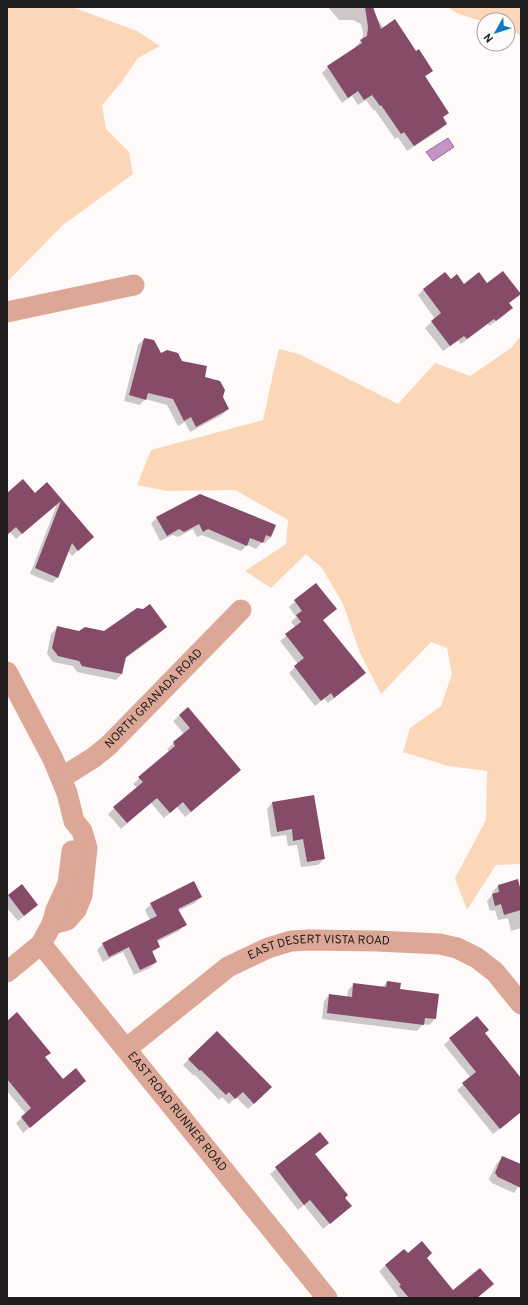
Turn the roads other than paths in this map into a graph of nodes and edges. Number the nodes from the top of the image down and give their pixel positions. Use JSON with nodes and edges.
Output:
{"nodes":[{"id":1,"x":134,"y":285,"type":"dead end"},
{"id":2,"x":7,"y":312,"type":"edge"},
{"id":3,"x":241,"y":610,"type":"dead end"},
{"id":4,"x":7,"y":672,"type":"edge"},
{"id":5,"x":61,"y":778,"type":"junction"},
{"id":6,"x":41,"y":944,"type":"junction"},
{"id":7,"x":7,"y":972,"type":"edge"},
{"id":8,"x":521,"y":1004,"type":"edge"},
{"id":9,"x":126,"y":1049,"type":"junction"},
{"id":10,"x":327,"y":1298,"type":"edge"}],
"edges":[{"from":1,"to":2,"type":"street"},
{"from":3,"to":5,"type":"street","name":"NORTH GRANADA ROAD"},
{"from":4,"to":5,"type":"street"},
{"from":5,"to":6,"type":"street"},
{"from":6,"to":7,"type":"street"},
{"from":6,"to":9,"type":"street","name":"EAST ROAD RUNNER ROAD"},
{"from":8,"to":9,"type":"street","name":"EAST DESERT VISTA ROAD"},
{"from":9,"to":10,"type":"street","name":"EAST ROAD RUNNER ROAD"}]}
